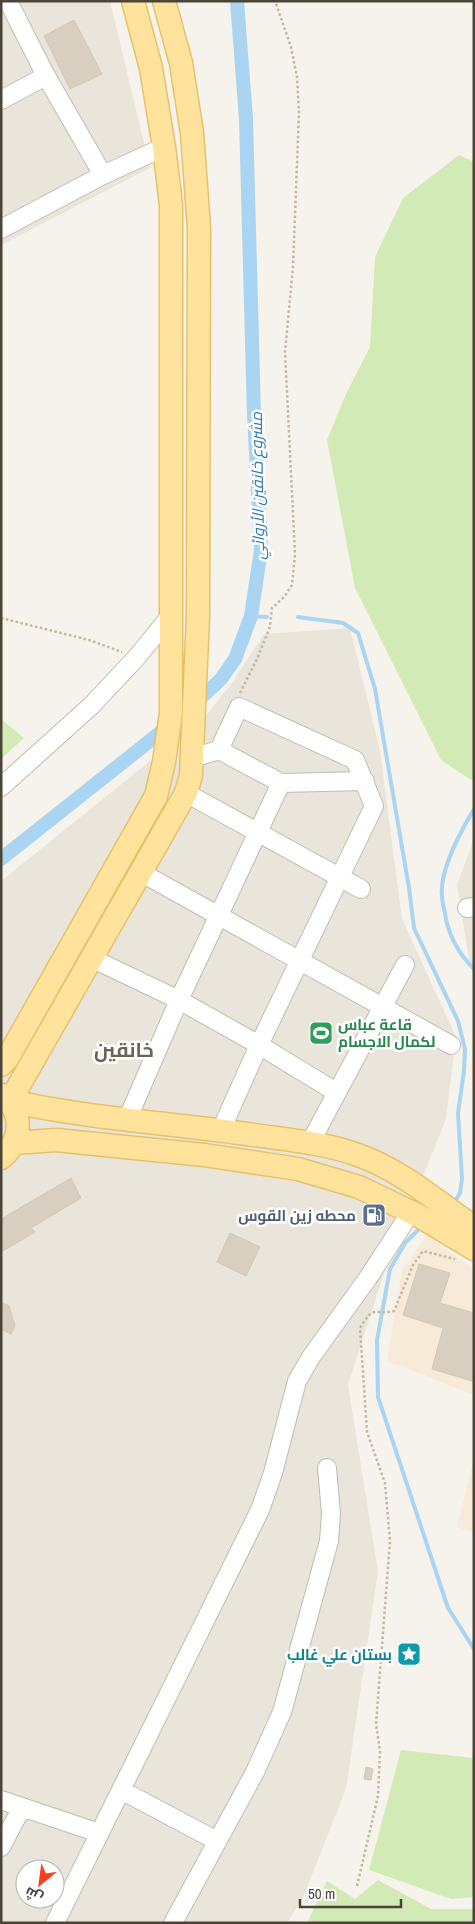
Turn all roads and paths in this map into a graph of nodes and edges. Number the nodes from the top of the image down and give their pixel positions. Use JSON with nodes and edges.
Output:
{"nodes":[{"id":1,"x":8,"y":1,"type":"edge"},
{"id":2,"x":133,"y":1,"type":"edge"},
{"id":3,"x":164,"y":1,"type":"edge"},
{"id":4,"x":275,"y":1,"type":"edge"},
{"id":5,"x":46,"y":76,"type":"junction"},
{"id":6,"x":1,"y":100,"type":"edge"},
{"id":7,"x":164,"y":147,"type":"junction"},
{"id":8,"x":103,"y":175,"type":"junction"},
{"id":9,"x":1,"y":229,"type":"edge"},
{"id":10,"x":172,"y":614,"type":"junction"},
{"id":11,"x":1,"y":618,"type":"edge"},
{"id":12,"x":136,"y":658,"type":"junction"},
{"id":13,"x":239,"y":707,"type":"junction"},
{"id":14,"x":219,"y":750,"type":"junction"},
{"id":15,"x":192,"y":758,"type":"junction"},
{"id":16,"x":365,"y":782,"type":"junction"},
{"id":17,"x":281,"y":783,"type":"junction"},
{"id":18,"x":160,"y":784,"type":"junction"},
{"id":19,"x":1,"y":787,"type":"edge"},
{"id":20,"x":186,"y":794,"type":"junction"},
{"id":21,"x":257,"y":833,"type":"junction"},
{"id":22,"x":140,"y":872,"type":"junction"},
{"id":23,"x":341,"y":877,"type":"junction"},
{"id":24,"x":361,"y":889,"type":"dead end"},
{"id":25,"x":218,"y":916,"type":"junction"},
{"id":26,"x":90,"y":958,"type":"junction"},
{"id":27,"x":300,"y":961,"type":"junction"},
{"id":28,"x":406,"y":965,"type":"dead end"},
{"id":29,"x":179,"y":1000,"type":"junction"},
{"id":30,"x":382,"y":1007,"type":"junction"},
{"id":31,"x":259,"y":1045,"type":"junction"},
{"id":32,"x":451,"y":1045,"type":"dead end"},
{"id":33,"x":1,"y":1065,"type":"edge"},
{"id":34,"x":336,"y":1092,"type":"junction"},
{"id":35,"x":6,"y":1098,"type":"edge"},
{"id":36,"x":127,"y":1120,"type":"junction"},
{"id":37,"x":213,"y":1129,"type":"junction"},
{"id":38,"x":310,"y":1142,"type":"junction"},
{"id":39,"x":338,"y":1148,"type":"junction"},
{"id":40,"x":6,"y":1153,"type":"edge"},
{"id":41,"x":204,"y":1155,"type":"junction"},
{"id":42,"x":332,"y":1178,"type":"junction"},
{"id":43,"x":416,"y":1215,"type":"junction"},
{"id":44,"x":462,"y":1230,"type":"edge"},
{"id":45,"x":327,"y":1468,"type":"dead end"},
{"id":46,"x":122,"y":1790,"type":"junction"},
{"id":47,"x":1,"y":1800,"type":"edge"},
{"id":48,"x":22,"y":1807,"type":"junction"},
{"id":49,"x":99,"y":1833,"type":"junction"},
{"id":50,"x":217,"y":1841,"type":"junction"},
{"id":51,"x":1,"y":1848,"type":"edge"},
{"id":52,"x":357,"y":1886,"type":"dead end"},
{"id":53,"x":55,"y":1923,"type":"edge"},
{"id":54,"x":173,"y":1923,"type":"edge"}],
"edges":[{"from":1,"to":5,"type":"street"},
{"from":2,"to":7,"type":"main road"},
{"from":3,"to":15,"type":"main road"},
{"from":4,"to":13,"type":"path"},
{"from":5,"to":6,"type":"street"},
{"from":5,"to":8,"type":"street"},
{"from":7,"to":8,"type":"street"},
{"from":7,"to":10,"type":"main road"},
{"from":8,"to":9,"type":"street"},
{"from":10,"to":12,"type":"street"},
{"from":10,"to":18,"type":"main road"},
{"from":11,"to":12,"type":"path"},
{"from":12,"to":19,"type":"street"},
{"from":13,"to":14,"type":"street"},
{"from":13,"to":16,"type":"street"},
{"from":14,"to":15,"type":"street"},
{"from":14,"to":17,"type":"street"},
{"from":15,"to":20,"type":"main road"},
{"from":16,"to":17,"type":"street"},
{"from":16,"to":23,"type":"street"},
{"from":17,"to":21,"type":"street"},
{"from":18,"to":20,"type":"main road"},
{"from":18,"to":33,"type":"main road"},
{"from":20,"to":21,"type":"street"},
{"from":20,"to":22,"type":"main road"},
{"from":21,"to":23,"type":"street"},
{"from":21,"to":25,"type":"street"},
{"from":22,"to":25,"type":"street"},
{"from":22,"to":26,"type":"main road"},
{"from":23,"to":24,"type":"street"},
{"from":23,"to":27,"type":"street"},
{"from":25,"to":27,"type":"street"},
{"from":25,"to":29,"type":"street"},
{"from":26,"to":29,"type":"street"},
{"from":26,"to":35,"type":"main road"},
{"from":27,"to":30,"type":"street"},
{"from":27,"to":31,"type":"street"},
{"from":28,"to":30,"type":"street"},
{"from":29,"to":31,"type":"street"},
{"from":29,"to":36,"type":"street"},
{"from":30,"to":32,"type":"street"},
{"from":30,"to":34,"type":"street"},
{"from":31,"to":34,"type":"street"},
{"from":31,"to":37,"type":"street"},
{"from":34,"to":38,"type":"street"},
{"from":35,"to":36,"type":"main road"},
{"from":35,"to":40,"type":"main road"},
{"from":36,"to":37,"type":"main road"},
{"from":37,"to":38,"type":"main road"},
{"from":37,"to":41,"type":"main road"},
{"from":38,"to":39,"type":"main road"},
{"from":39,"to":42,"type":"main road"},
{"from":39,"to":44,"type":"main road"},
{"from":40,"to":41,"type":"main road"},
{"from":41,"to":42,"type":"main road"},
{"from":42,"to":43,"type":"main road"},
{"from":43,"to":44,"type":"main road"},
{"from":43,"to":46,"type":"street"},
{"from":44,"to":52,"type":"path"},
{"from":45,"to":50,"type":"street"},
{"from":46,"to":49,"type":"street"},
{"from":46,"to":50,"type":"street"},
{"from":47,"to":48,"type":"street"},
{"from":48,"to":49,"type":"street"},
{"from":48,"to":51,"type":"street"},
{"from":49,"to":53,"type":"street"},
{"from":50,"to":54,"type":"street"}]}
